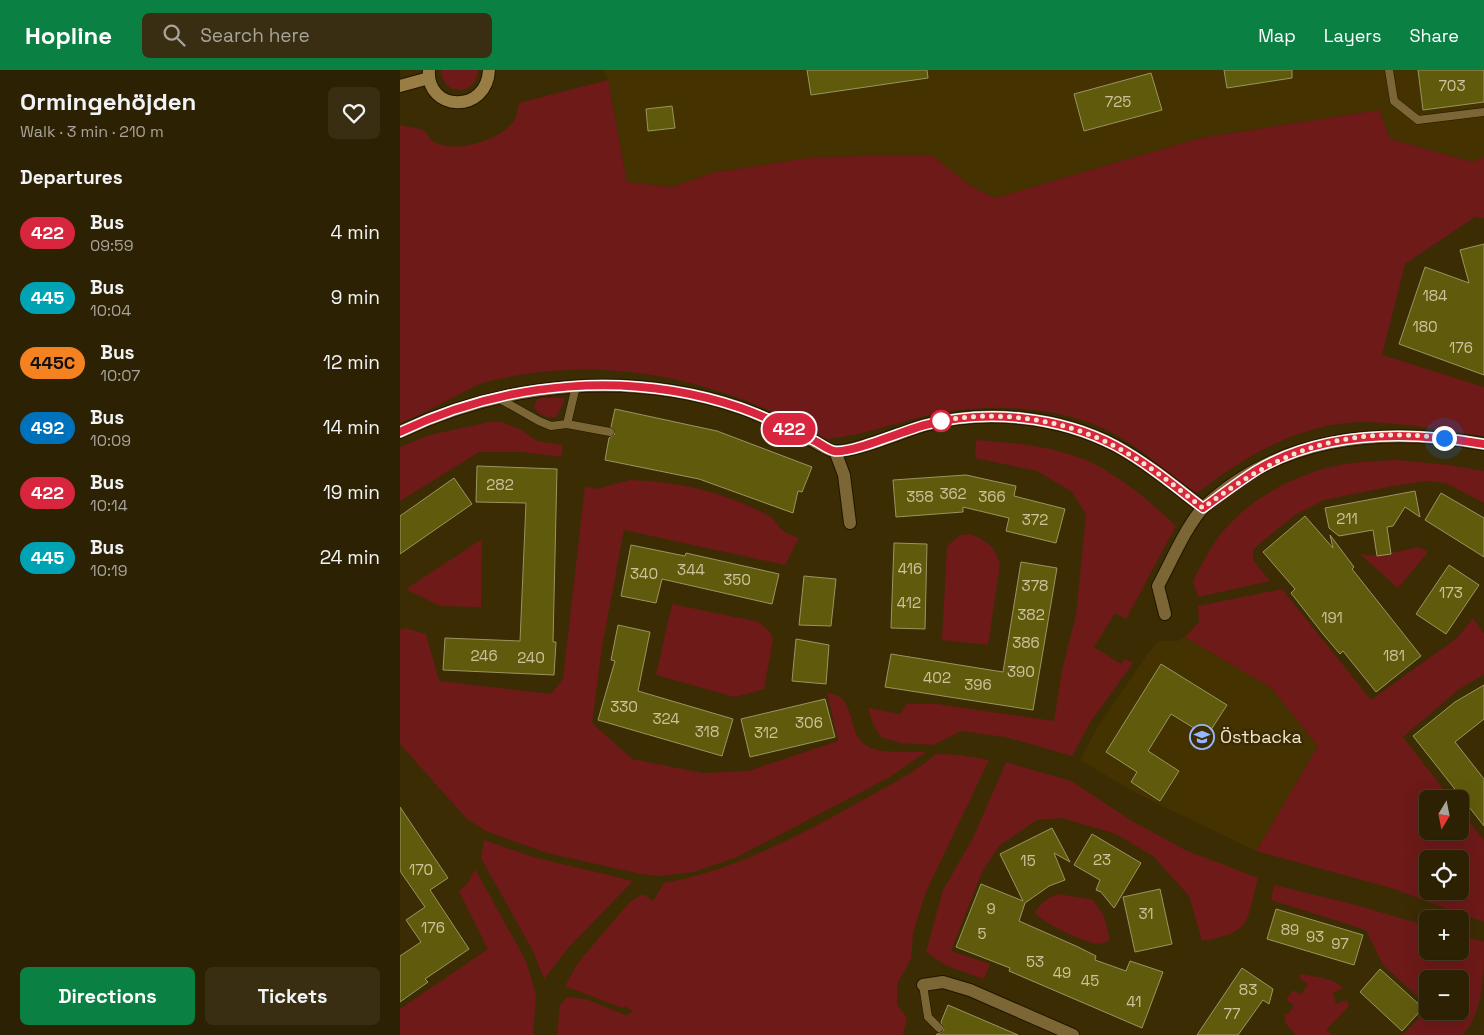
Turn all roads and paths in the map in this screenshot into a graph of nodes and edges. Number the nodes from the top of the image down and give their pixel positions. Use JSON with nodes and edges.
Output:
{"nodes":[{"id":1,"x":489,"y":70,"type":"edge"},
{"id":2,"x":1389,"y":70,"type":"edge"},
{"id":3,"x":429,"y":74,"type":"edge"},
{"id":4,"x":400,"y":86,"type":"edge"},
{"id":5,"x":1484,"y":112,"type":"edge"},
{"id":6,"x":576,"y":386,"type":"junction"},
{"id":7,"x":498,"y":398,"type":"junction"},
{"id":8,"x":567,"y":424,"type":"junction"},
{"id":9,"x":400,"y":432,"type":"edge"},
{"id":10,"x":610,"y":432,"type":"dead end"},
{"id":11,"x":1484,"y":444,"type":"edge"},
{"id":12,"x":834,"y":451,"type":"junction"},
{"id":13,"x":1203,"y":508,"type":"junction"},
{"id":14,"x":850,"y":523,"type":"dead end"},
{"id":15,"x":1165,"y":614,"type":"dead end"},
{"id":16,"x":923,"y":985,"type":"joint"},
{"id":17,"x":939,"y":1028,"type":"dead end"},
{"id":18,"x":1073,"y":1035,"type":"edge"}],
"edges":[{"from":1,"to":3,"type":"main road"},
{"from":2,"to":5,"type":"lane"},
{"from":3,"to":4,"type":"main road"},
{"from":6,"to":7,"type":"street"},
{"from":6,"to":8,"type":"lane"},
{"from":6,"to":12,"type":"street"},
{"from":7,"to":8,"type":"lane"},
{"from":7,"to":9,"type":"street"},
{"from":8,"to":10,"type":"lane"},
{"from":11,"to":13,"type":"street"},
{"from":12,"to":13,"type":"street"},
{"from":12,"to":14,"type":"street"},
{"from":13,"to":15,"type":"street"},
{"from":16,"to":17,"type":"lane"},
{"from":16,"to":18,"type":"street"}]}
